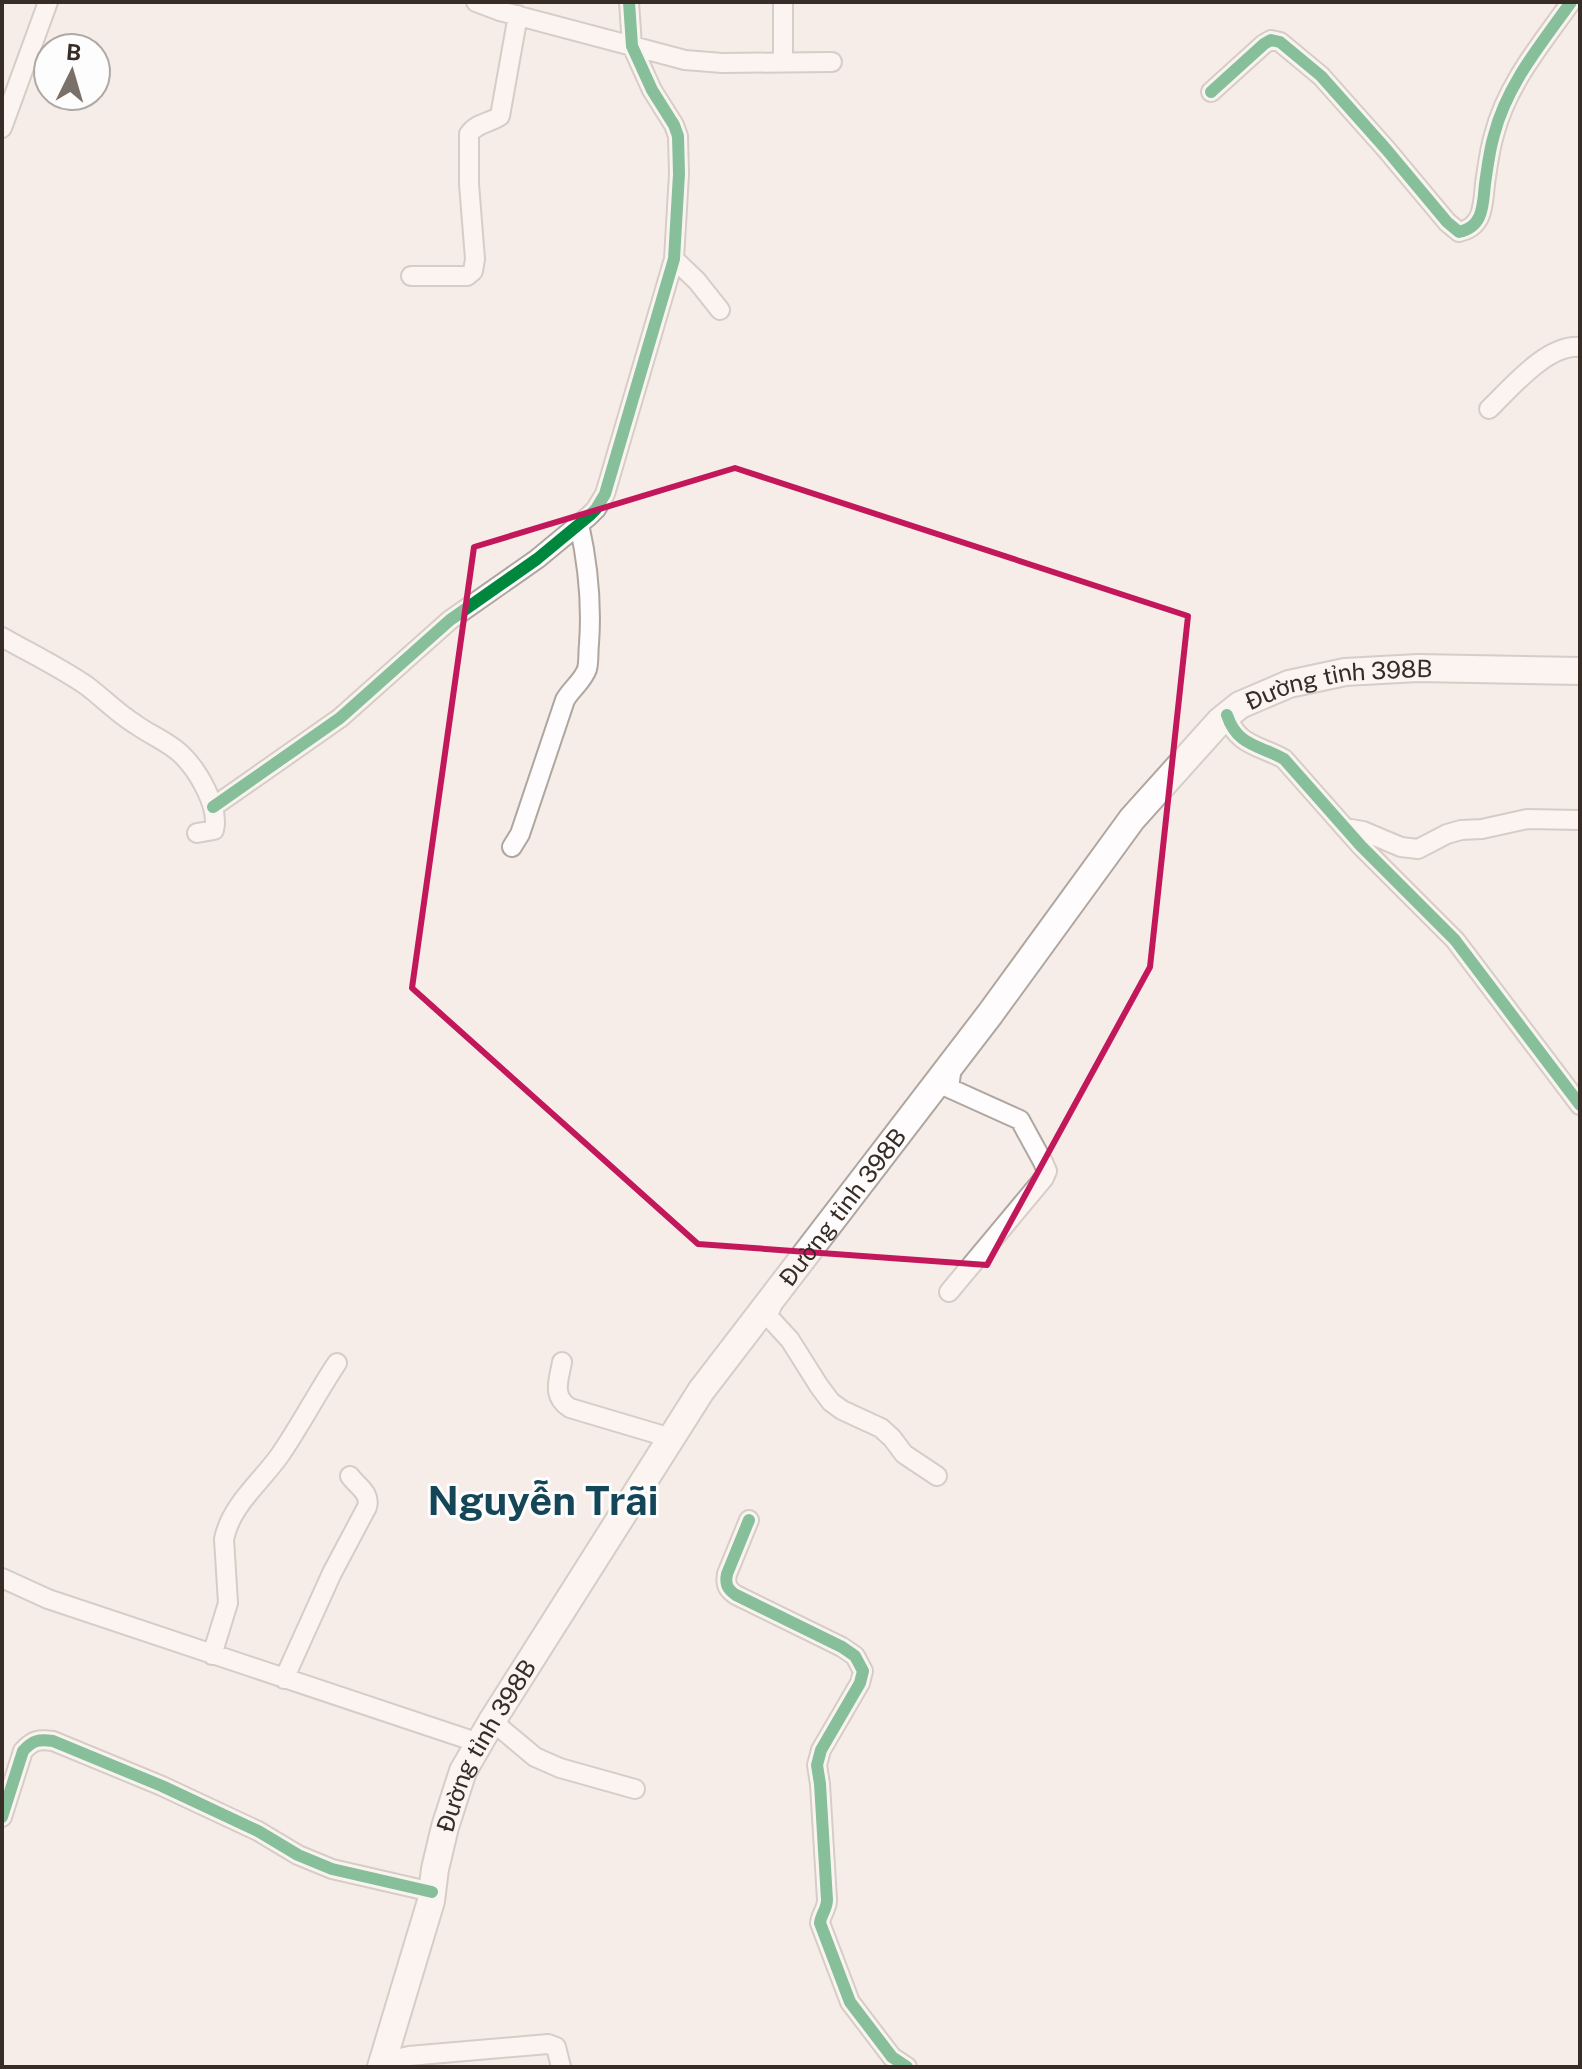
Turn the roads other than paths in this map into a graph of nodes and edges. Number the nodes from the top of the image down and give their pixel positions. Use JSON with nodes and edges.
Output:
{"nodes":[{"id":1,"x":48,"y":2,"type":"edge"},
{"id":2,"x":476,"y":2,"type":"edge"},
{"id":3,"x":629,"y":2,"type":"edge"},
{"id":4,"x":783,"y":2,"type":"edge"},
{"id":5,"x":1571,"y":2,"type":"edge"},
{"id":6,"x":518,"y":15,"type":"junction"},
{"id":7,"x":632,"y":46,"type":"junction"},
{"id":8,"x":783,"y":62,"type":"junction"},
{"id":9,"x":832,"y":62,"type":"dead end"},
{"id":10,"x":1211,"y":92,"type":"dead end"},
{"id":11,"x":2,"y":128,"type":"edge"},
{"id":12,"x":674,"y":259,"type":"junction"},
{"id":13,"x":411,"y":276,"type":"dead end"},
{"id":14,"x":720,"y":310,"type":"dead end"},
{"id":15,"x":1580,"y":347,"type":"edge"},
{"id":16,"x":1489,"y":409,"type":"dead end"},
{"id":17,"x":579,"y":524,"type":"junction"},
{"id":18,"x":2,"y":637,"type":"edge"},
{"id":19,"x":1580,"y":671,"type":"edge"},
{"id":20,"x":1227,"y":715,"type":"junction"},
{"id":21,"x":213,"y":807,"type":"junction"},
{"id":22,"x":1580,"y":820,"type":"edge"},
{"id":23,"x":1345,"y":828,"type":"junction"},
{"id":24,"x":197,"y":833,"type":"dead end"},
{"id":25,"x":512,"y":847,"type":"dead end"},
{"id":26,"x":952,"y":1063,"type":"junction"},
{"id":27,"x":1580,"y":1105,"type":"edge"},
{"id":28,"x":949,"y":1292,"type":"dead end"},
{"id":29,"x":776,"y":1294,"type":"junction"},
{"id":30,"x":562,"y":1362,"type":"dead end"},
{"id":31,"x":337,"y":1363,"type":"dead end"},
{"id":32,"x":671,"y":1438,"type":"junction"},
{"id":33,"x":350,"y":1476,"type":"dead end"},
{"id":34,"x":937,"y":1476,"type":"dead end"},
{"id":35,"x":749,"y":1520,"type":"dead end"},
{"id":36,"x":2,"y":1578,"type":"edge"},
{"id":37,"x":212,"y":1655,"type":"junction"},
{"id":38,"x":284,"y":1679,"type":"junction"},
{"id":39,"x":485,"y":1732,"type":"junction"},
{"id":40,"x":635,"y":1789,"type":"dead end"},
{"id":41,"x":2,"y":1817,"type":"edge"},
{"id":42,"x":432,"y":1892,"type":"junction"},
{"id":43,"x":382,"y":2065,"type":"edge"},
{"id":44,"x":561,"y":2067,"type":"edge"},
{"id":45,"x":907,"y":2067,"type":"edge"}],
"edges":[{"from":1,"to":11,"type":"street"},
{"from":2,"to":6,"type":"street"},
{"from":3,"to":7,"type":"street"},
{"from":4,"to":8,"type":"street"},
{"from":5,"to":10,"type":"street"},
{"from":6,"to":7,"type":"street"},
{"from":6,"to":13,"type":"street"},
{"from":7,"to":8,"type":"street"},
{"from":7,"to":12,"type":"street"},
{"from":8,"to":9,"type":"street"},
{"from":12,"to":14,"type":"street"},
{"from":12,"to":17,"type":"street"},
{"from":15,"to":16,"type":"street"},
{"from":17,"to":21,"type":"street"},
{"from":17,"to":25,"type":"street"},
{"from":18,"to":21,"type":"street"},
{"from":19,"to":20,"type":"main road","name":"Đường tỉnh 398B"},
{"from":20,"to":23,"type":"street"},
{"from":20,"to":26,"type":"main road","name":"Đường tỉnh 398B"},
{"from":21,"to":24,"type":"street"},
{"from":22,"to":23,"type":"street"},
{"from":23,"to":27,"type":"street"},
{"from":26,"to":28,"type":"street"},
{"from":26,"to":29,"type":"main road","name":"Đường tỉnh 398B"},
{"from":29,"to":32,"type":"main road","name":"Đường tỉnh 398B"},
{"from":29,"to":34,"type":"street"},
{"from":30,"to":32,"type":"street"},
{"from":31,"to":37,"type":"street"},
{"from":32,"to":39,"type":"main road","name":"Đường tỉnh 398B"},
{"from":33,"to":38,"type":"street"},
{"from":35,"to":45,"type":"street"},
{"from":36,"to":37,"type":"street"},
{"from":37,"to":38,"type":"street"},
{"from":38,"to":39,"type":"street"},
{"from":39,"to":40,"type":"street"},
{"from":39,"to":42,"type":"main road","name":"Đường tỉnh 398B"},
{"from":41,"to":42,"type":"street"},
{"from":42,"to":43,"type":"main road","name":"Đường tỉnh 398B"},
{"from":43,"to":44,"type":"street"}]}
